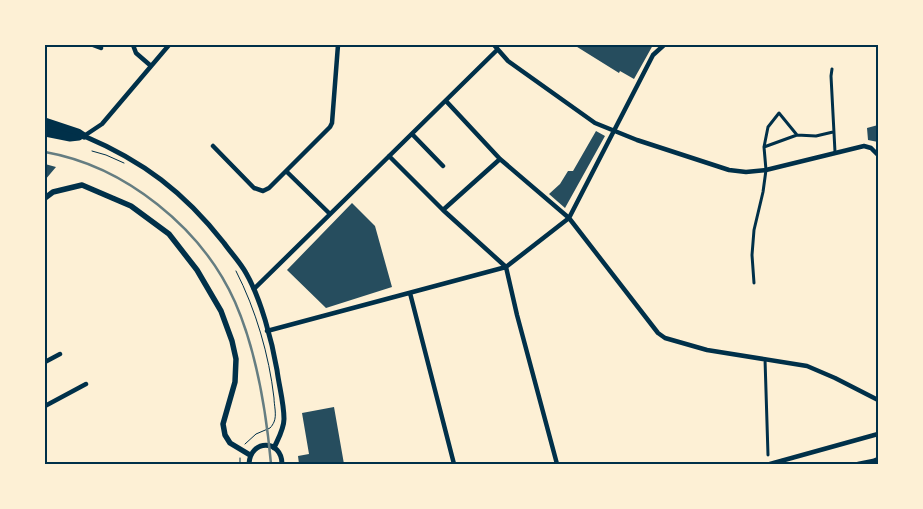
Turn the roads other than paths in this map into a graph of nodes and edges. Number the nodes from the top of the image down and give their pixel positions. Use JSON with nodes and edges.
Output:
{"nodes":[{"id":1,"x":93,"y":45,"type":"edge"},
{"id":2,"x":133,"y":45,"type":"edge"},
{"id":3,"x":169,"y":45,"type":"edge"},
{"id":4,"x":338,"y":45,"type":"edge"},
{"id":5,"x":494,"y":45,"type":"edge"},
{"id":6,"x":664,"y":45,"type":"edge"},
{"id":7,"x":101,"y":48,"type":"dead end"},
{"id":8,"x":497,"y":50,"type":"junction"},
{"id":9,"x":151,"y":66,"type":"junction"},
{"id":10,"x":832,"y":69,"type":"dead end"},
{"id":11,"x":446,"y":101,"type":"junction"},
{"id":12,"x":45,"y":121,"type":"edge"},
{"id":13,"x":45,"y":126,"type":"edge"},
{"id":14,"x":615,"y":132,"type":"junction"},
{"id":15,"x":833,"y":132,"type":"junction"},
{"id":16,"x":45,"y":133,"type":"edge"},
{"id":17,"x":412,"y":134,"type":"junction"},
{"id":18,"x":797,"y":135,"type":"junction"},
{"id":19,"x":84,"y":136,"type":"junction"},
{"id":20,"x":213,"y":146,"type":"dead end"},
{"id":21,"x":764,"y":147,"type":"junction"},
{"id":22,"x":835,"y":152,"type":"junction"},
{"id":23,"x":878,"y":154,"type":"edge"},
{"id":24,"x":389,"y":156,"type":"junction"},
{"id":25,"x":500,"y":159,"type":"junction"},
{"id":26,"x":443,"y":166,"type":"dead end"},
{"id":27,"x":766,"y":170,"type":"junction"},
{"id":28,"x":286,"y":171,"type":"junction"},
{"id":29,"x":45,"y":198,"type":"edge"},
{"id":30,"x":443,"y":210,"type":"junction"},
{"id":31,"x":330,"y":214,"type":"junction"},
{"id":32,"x":569,"y":218,"type":"junction"},
{"id":33,"x":506,"y":267,"type":"junction"},
{"id":34,"x":754,"y":283,"type":"dead end"},
{"id":35,"x":254,"y":290,"type":"junction"},
{"id":36,"x":410,"y":292,"type":"junction"},
{"id":37,"x":267,"y":331,"type":"junction"},
{"id":38,"x":60,"y":354,"type":"dead end"},
{"id":39,"x":765,"y":359,"type":"junction"},
{"id":40,"x":45,"y":362,"type":"edge"},
{"id":41,"x":86,"y":384,"type":"dead end"},
{"id":42,"x":878,"y":400,"type":"edge"},
{"id":43,"x":45,"y":406,"type":"edge"},
{"id":44,"x":878,"y":434,"type":"edge"},
{"id":45,"x":274,"y":448,"type":"junction"},
{"id":46,"x":250,"y":455,"type":"junction"},
{"id":47,"x":768,"y":455,"type":"dead end"},
{"id":48,"x":878,"y":459,"type":"edge"},
{"id":49,"x":249,"y":464,"type":"edge"},
{"id":50,"x":282,"y":464,"type":"edge"},
{"id":51,"x":454,"y":464,"type":"edge"},
{"id":52,"x":557,"y":464,"type":"edge"},
{"id":53,"x":770,"y":464,"type":"edge"},
{"id":54,"x":858,"y":464,"type":"edge"}],
"edges":[{"from":1,"to":7,"type":"street"},
{"from":2,"to":9,"type":"street"},
{"from":3,"to":9,"type":"street"},
{"from":4,"to":28,"type":"street"},
{"from":5,"to":8,"type":"street"},
{"from":6,"to":14,"type":"street"},
{"from":8,"to":11,"type":"street"},
{"from":8,"to":14,"type":"street"},
{"from":9,"to":19,"type":"street"},
{"from":10,"to":15,"type":"street"},
{"from":11,"to":17,"type":"street"},
{"from":11,"to":25,"type":"street"},
{"from":12,"to":19,"type":"main road"},
{"from":13,"to":19,"type":"main road"},
{"from":14,"to":27,"type":"street"},
{"from":14,"to":32,"type":"street"},
{"from":15,"to":18,"type":"street"},
{"from":15,"to":22,"type":"street"},
{"from":16,"to":19,"type":"main road"},
{"from":17,"to":24,"type":"street"},
{"from":17,"to":26,"type":"street"},
{"from":18,"to":21,"type":"street"},
{"from":18,"to":21,"type":"street"},
{"from":19,"to":35,"type":"street"},
{"from":20,"to":28,"type":"street"},
{"from":21,"to":27,"type":"street"},
{"from":22,"to":23,"type":"street"},
{"from":22,"to":27,"type":"street"},
{"from":24,"to":30,"type":"street"},
{"from":24,"to":31,"type":"street"},
{"from":25,"to":30,"type":"street"},
{"from":25,"to":32,"type":"street"},
{"from":27,"to":34,"type":"street"},
{"from":28,"to":31,"type":"street"},
{"from":29,"to":46,"type":"main road"},
{"from":30,"to":33,"type":"street"},
{"from":31,"to":35,"type":"street"},
{"from":32,"to":33,"type":"street"},
{"from":32,"to":39,"type":"street"},
{"from":33,"to":36,"type":"street"},
{"from":33,"to":52,"type":"street"},
{"from":35,"to":37,"type":"street"},
{"from":36,"to":37,"type":"street"},
{"from":36,"to":51,"type":"street"},
{"from":37,"to":45,"type":"street"},
{"from":38,"to":40,"type":"street"},
{"from":39,"to":42,"type":"street"},
{"from":39,"to":47,"type":"street"},
{"from":41,"to":43,"type":"street"},
{"from":44,"to":53,"type":"street"},
{"from":45,"to":46,"type":"street"},
{"from":45,"to":50,"type":"street"},
{"from":46,"to":49,"type":"street"},
{"from":48,"to":54,"type":"street"}]}
